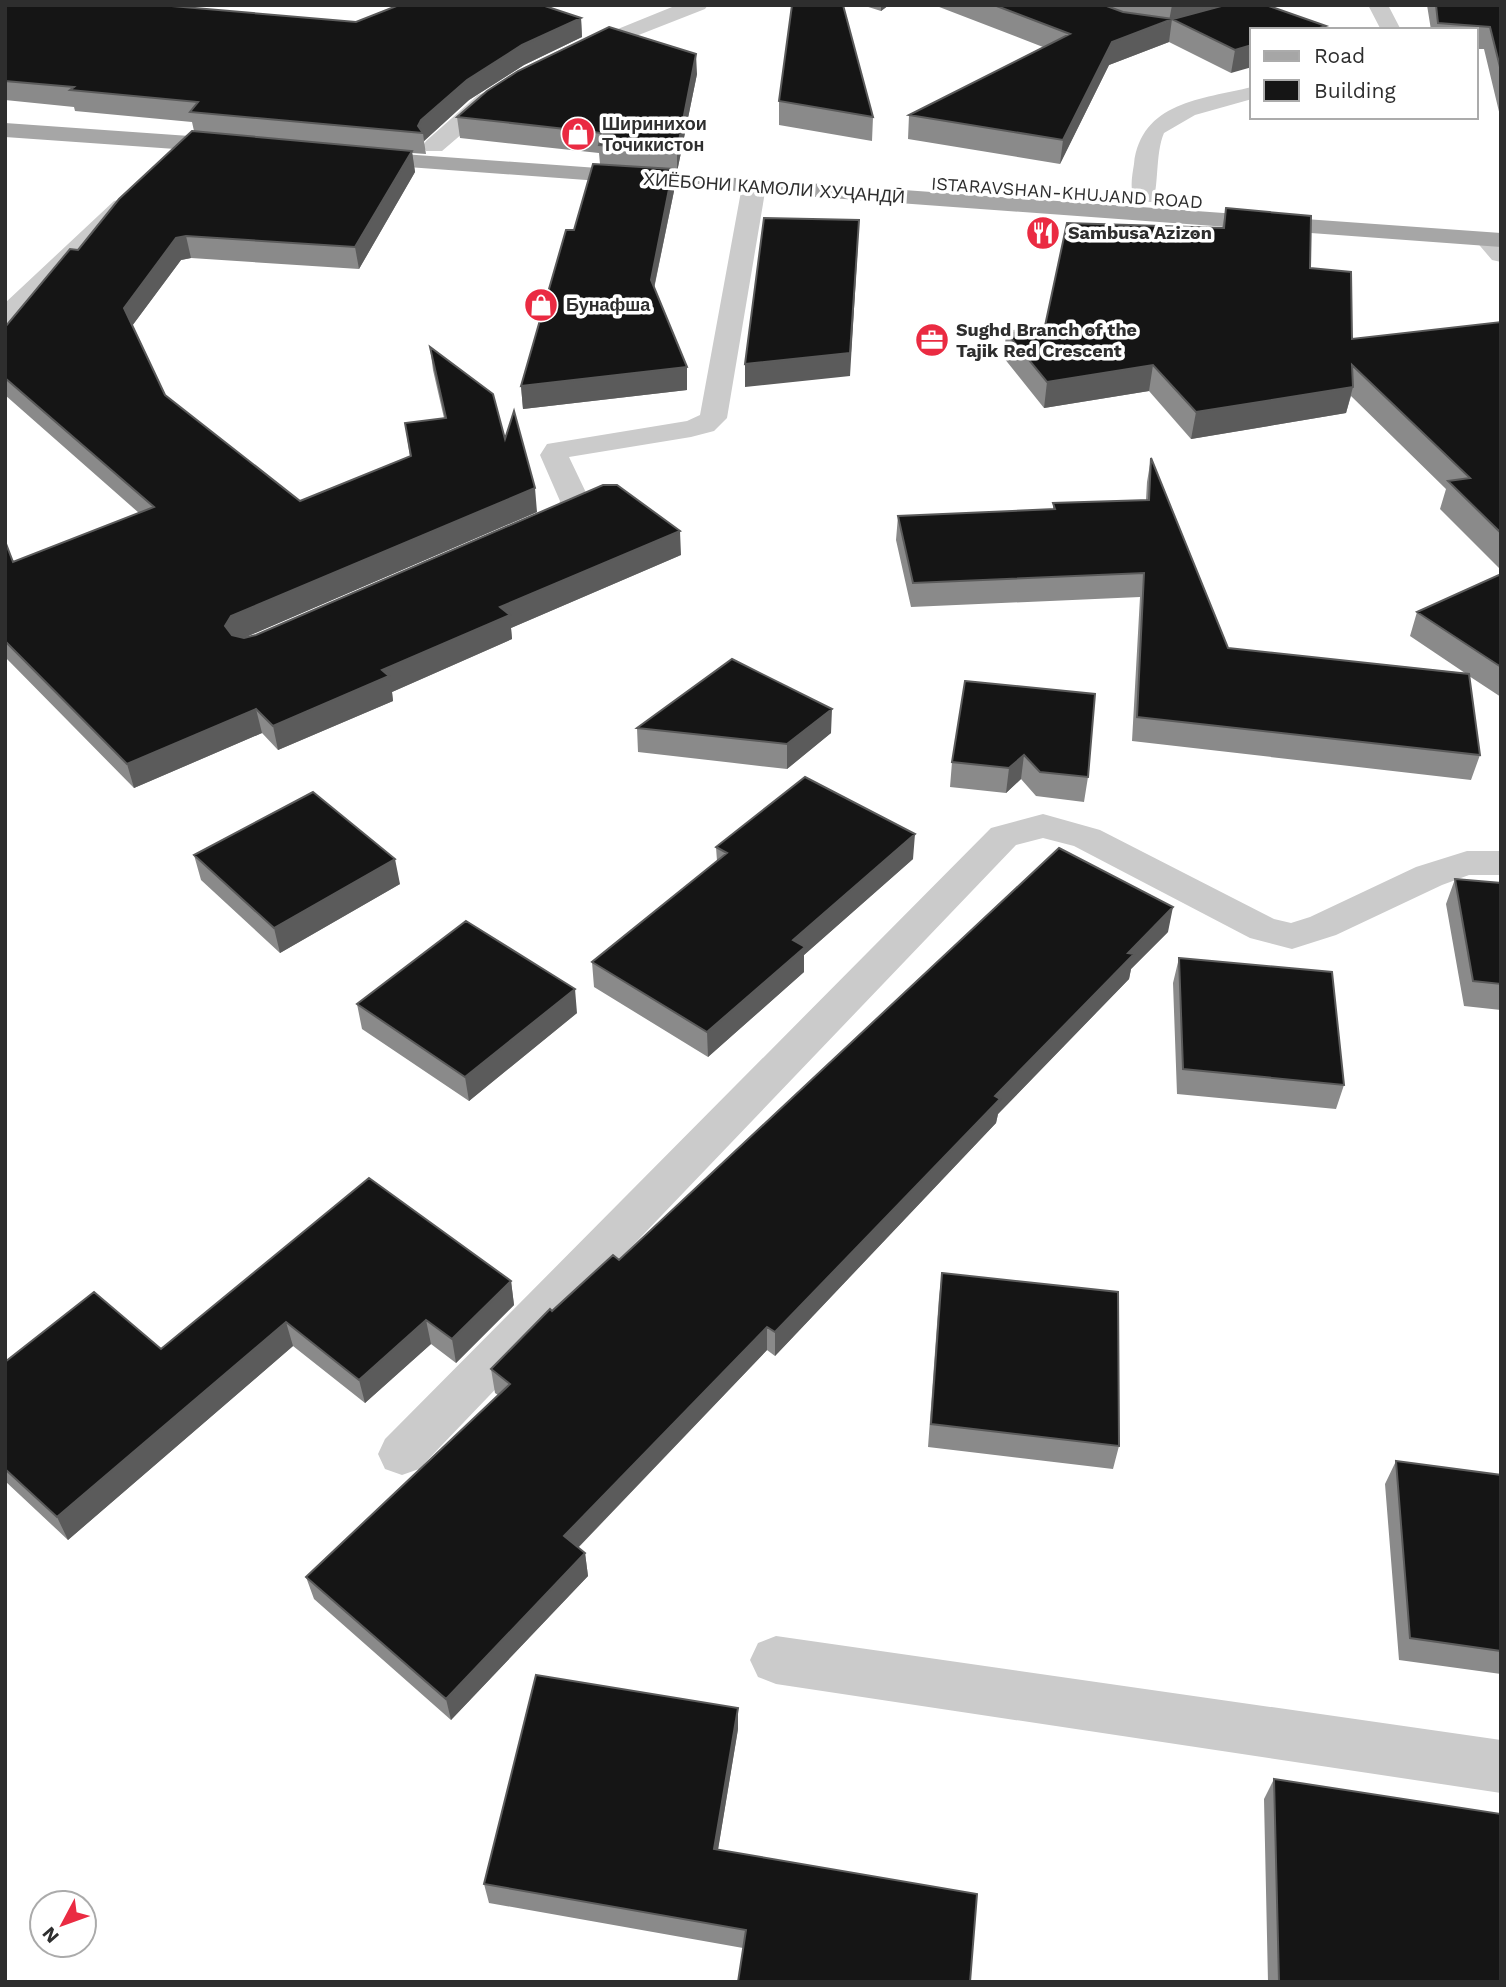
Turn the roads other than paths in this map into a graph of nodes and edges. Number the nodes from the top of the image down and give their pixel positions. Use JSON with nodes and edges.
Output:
{"nodes":[{"id":1,"x":698,"y":5,"type":"edge"},
{"id":2,"x":1378,"y":5,"type":"edge"},
{"id":3,"x":1390,"y":28,"type":"edge"},
{"id":4,"x":564,"y":58,"type":"edge"},
{"id":5,"x":519,"y":82,"type":"edge"},
{"id":6,"x":1250,"y":94,"type":"edge"},
{"id":7,"x":5,"y":116,"type":"edge"},
{"id":8,"x":5,"y":130,"type":"edge"},
{"id":9,"x":190,"y":142,"type":"junction"},
{"id":10,"x":434,"y":146,"type":"junction"},
{"id":11,"x":345,"y":148,"type":"joint"},
{"id":12,"x":170,"y":160,"type":"edge"},
{"id":13,"x":754,"y":186,"type":"junction"},
{"id":14,"x":141,"y":188,"type":"edge"},
{"id":15,"x":1144,"y":197,"type":"junction"},
{"id":16,"x":1497,"y":240,"type":"edge"},
{"id":17,"x":5,"y":317,"type":"edge"},
{"id":18,"x":512,"y":537,"type":"edge"},
{"id":19,"x":1501,"y":863,"type":"edge"},
{"id":20,"x":402,"y":1454,"type":"dead end"},
{"id":21,"x":775,"y":1660,"type":"dead end"},
{"id":22,"x":1501,"y":1766,"type":"edge"}],
"edges":[{"from":1,"to":4,"type":"street"},
{"from":2,"to":3,"type":"street"},
{"from":5,"to":10,"type":"street"},
{"from":6,"to":15,"type":"street"},
{"from":7,"to":9,"type":"main road"},
{"from":8,"to":9,"type":"main road"},
{"from":9,"to":12,"type":"street"},
{"from":10,"to":11,"type":"main road","name":"ISTARAVSHAN-KHUJAND ROAD"},
{"from":10,"to":15,"type":"main road","name":"ISTARAVSHAN-KHUJAND ROAD"},
{"from":11,"to":13,"type":"main road","name":"ХИЁБОНИ КАМОЛИ ХУҶАНДӢ"},
{"from":13,"to":16,"type":"main road","name":"ХИЁБОНИ КАМОЛИ ХУҶАНДӢ"},
{"from":13,"to":18,"type":"street"},
{"from":14,"to":17,"type":"street"},
{"from":15,"to":16,"type":"main road","name":"ISTARAVSHAN-KHUJAND ROAD"},
{"from":19,"to":20,"type":"street"},
{"from":21,"to":22,"type":"street"}]}
